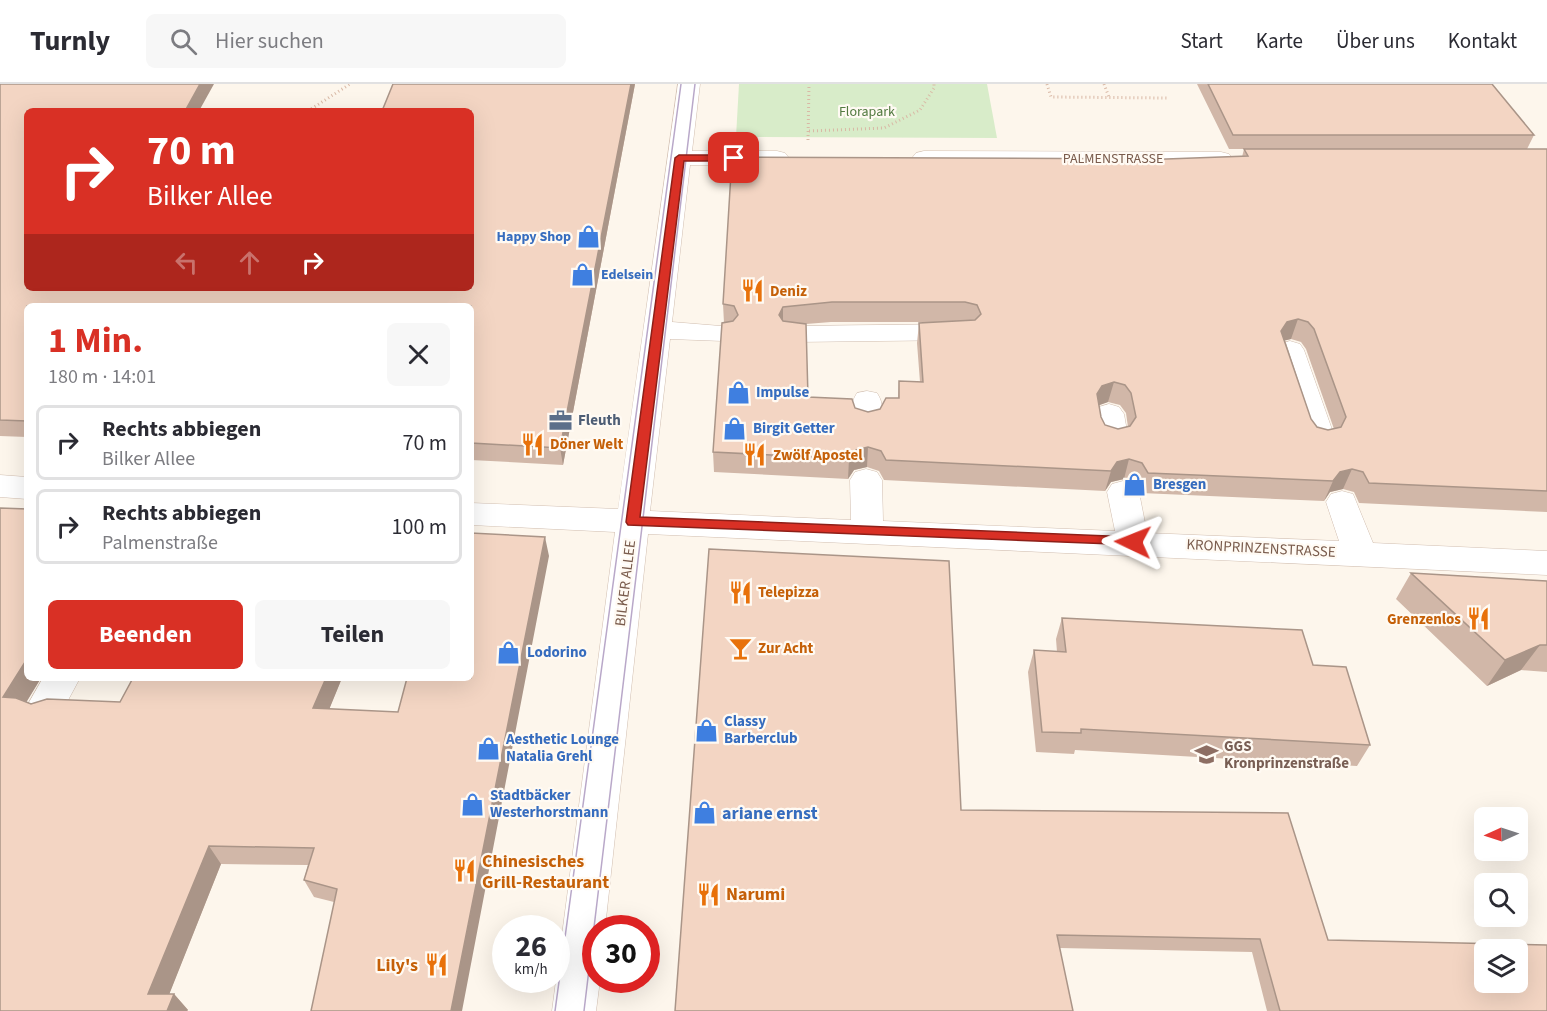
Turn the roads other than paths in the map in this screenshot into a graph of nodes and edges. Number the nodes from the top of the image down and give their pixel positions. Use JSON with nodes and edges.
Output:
{"nodes":[{"id":1,"x":689,"y":84,"type":"edge"},
{"id":2,"x":679,"y":158,"type":"junction"},
{"id":3,"x":806,"y":158,"type":"edge"},
{"id":4,"x":900,"y":158,"type":"edge"},
{"id":5,"x":1239,"y":159,"type":"edge"},
{"id":6,"x":658,"y":330,"type":"junction"},
{"id":7,"x":962,"y":332,"type":"edge"},
{"id":8,"x":723,"y":333,"type":"edge"},
{"id":9,"x":795,"y":334,"type":"edge"},
{"id":10,"x":1290,"y":350,"type":"edge"},
{"id":11,"x":1320,"y":438,"type":"edge"},
{"id":12,"x":866,"y":480,"type":"dead end"},
{"id":13,"x":0,"y":486,"type":"edge"},
{"id":14,"x":24,"y":488,"type":"edge"},
{"id":15,"x":1123,"y":492,"type":"dead end"},
{"id":16,"x":1342,"y":502,"type":"dead end"},
{"id":17,"x":474,"y":514,"type":"edge"},
{"id":18,"x":633,"y":522,"type":"junction"},
{"id":19,"x":867,"y":531,"type":"junction"},
{"id":20,"x":1133,"y":542,"type":"junction"},
{"id":21,"x":1360,"y":553,"type":"junction"},
{"id":22,"x":1547,"y":562,"type":"edge"},
{"id":23,"x":574,"y":1011,"type":"edge"}],
"edges":[{"from":1,"to":2,"type":"street","name":"BILKER ALLEE"},
{"from":2,"to":3,"type":"street"},
{"from":2,"to":6,"type":"street","name":"BILKER ALLEE"},
{"from":4,"to":5,"type":"street","name":"PALMENSTRASSE"},
{"from":6,"to":8,"type":"street"},
{"from":6,"to":18,"type":"street","name":"BILKER ALLEE"},
{"from":7,"to":9,"type":"street"},
{"from":10,"to":11,"type":"street"},
{"from":12,"to":19,"type":"street"},
{"from":13,"to":14,"type":"street"},
{"from":15,"to":20,"type":"street"},
{"from":16,"to":21,"type":"street"},
{"from":17,"to":18,"type":"street","name":"KRONPRINZENSTRASSE"},
{"from":18,"to":19,"type":"street","name":"KRONPRINZENSTRASSE"},
{"from":18,"to":23,"type":"street","name":"BILKER ALLEE"},
{"from":19,"to":20,"type":"street","name":"KRONPRINZENSTRASSE"},
{"from":20,"to":21,"type":"street","name":"KRONPRINZENSTRASSE"},
{"from":21,"to":22,"type":"street","name":"KRONPRINZENSTRASSE"}]}
